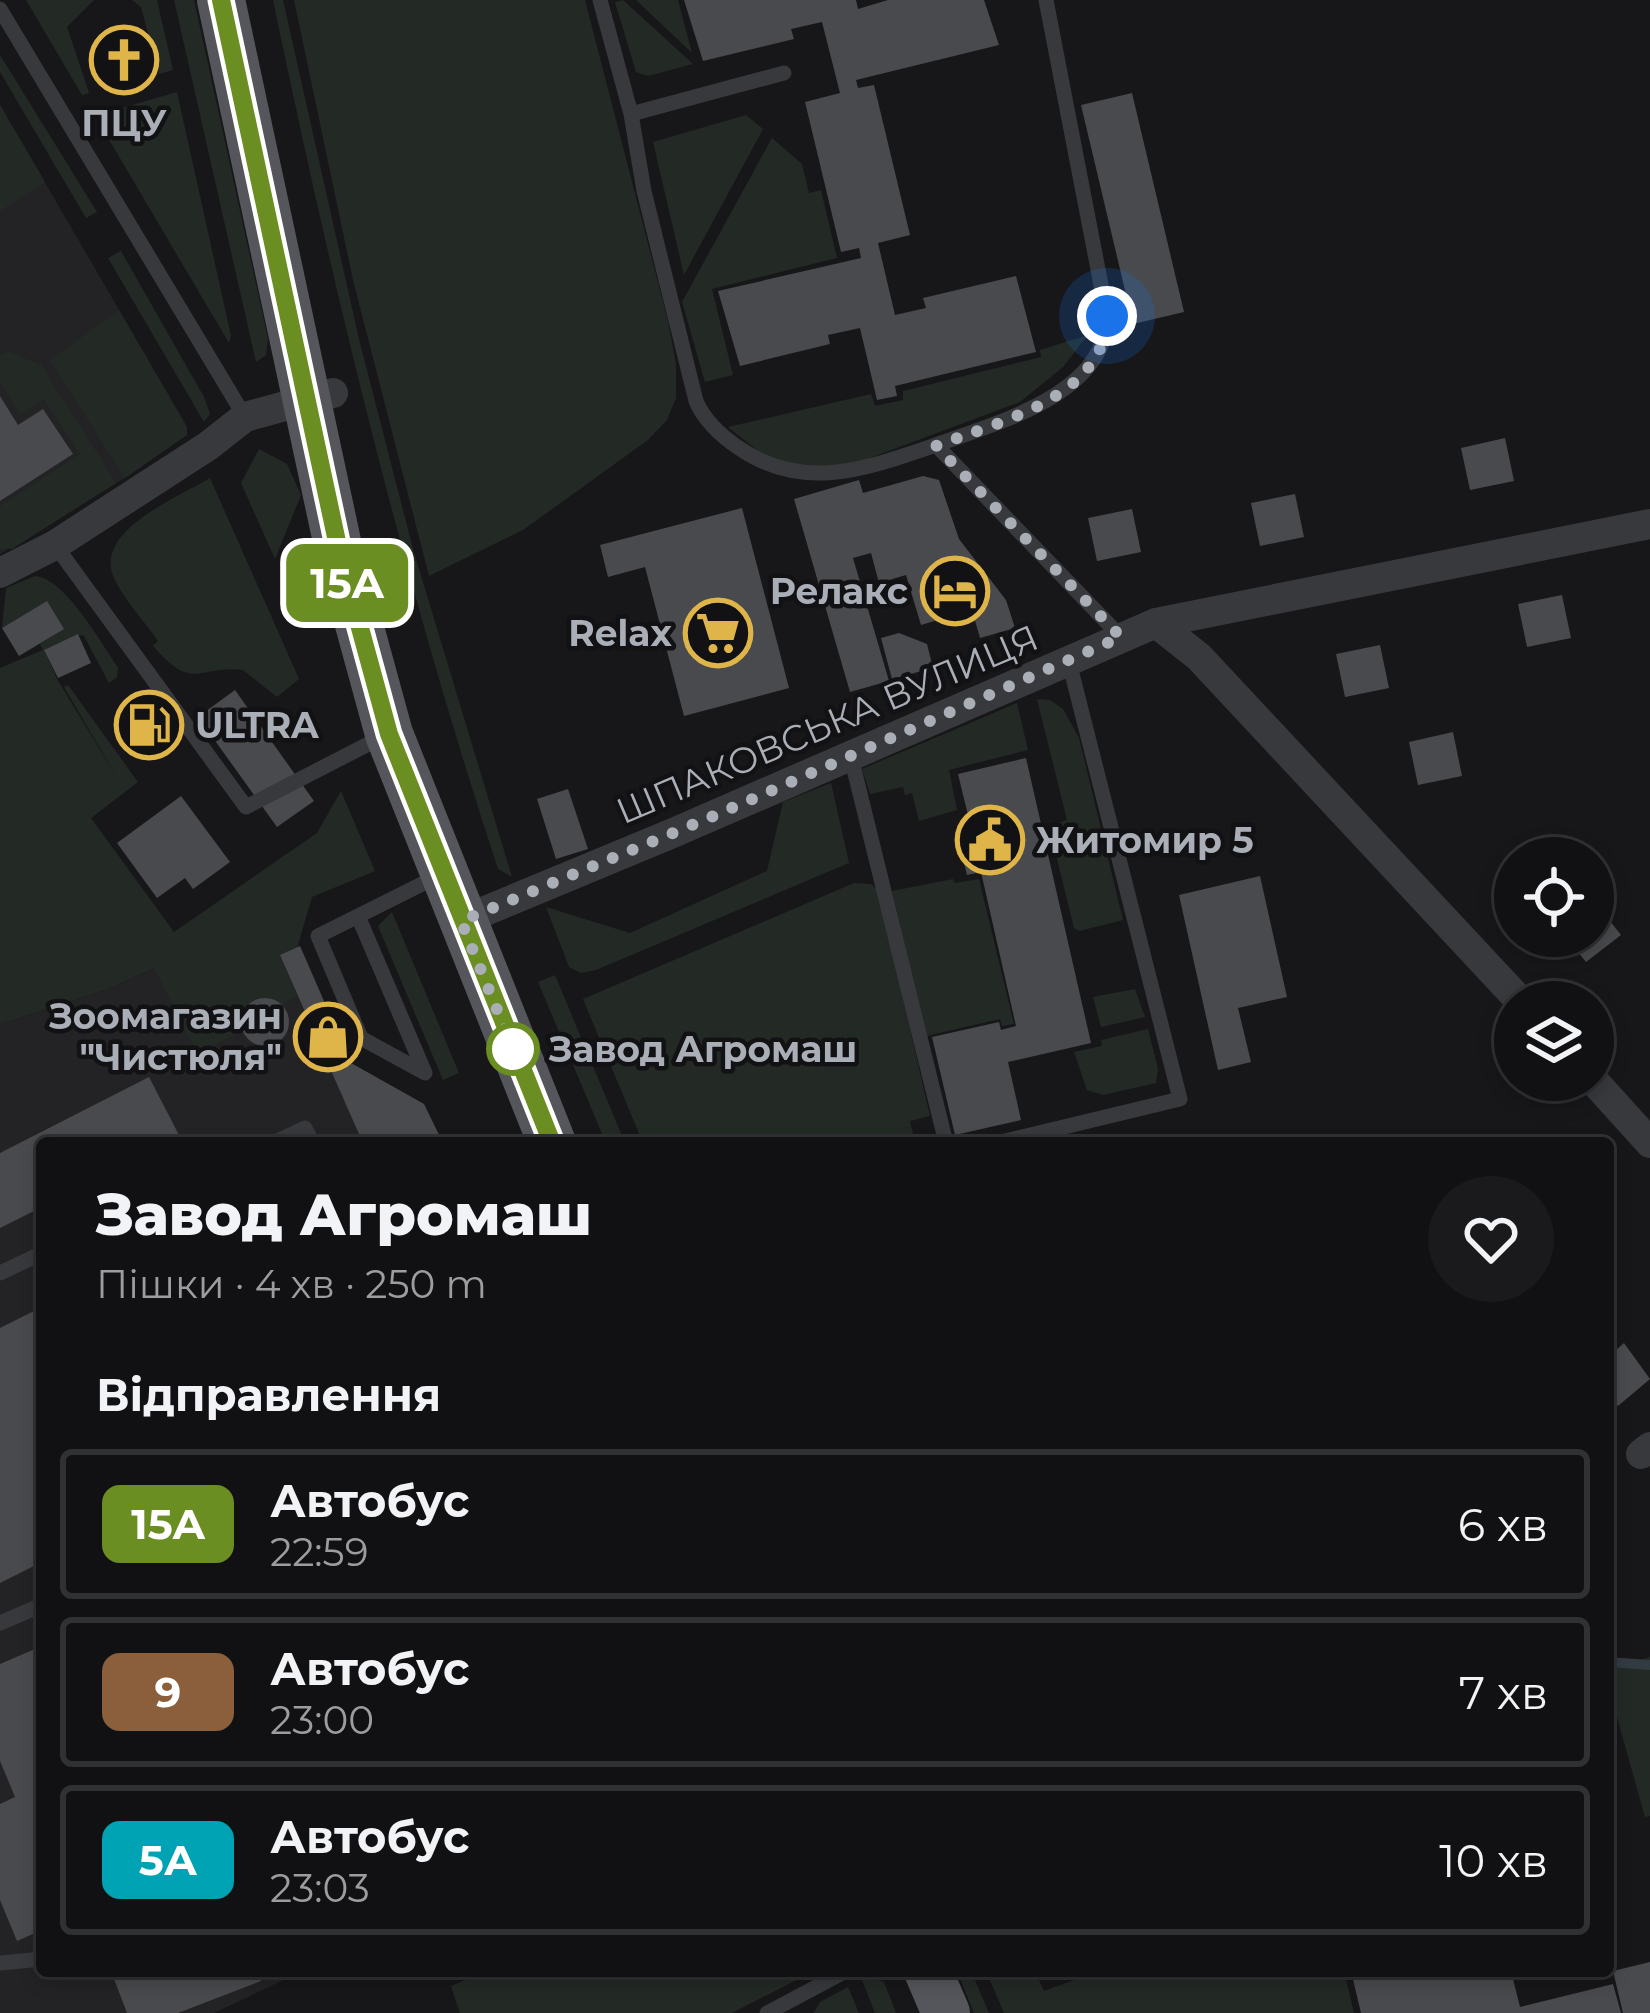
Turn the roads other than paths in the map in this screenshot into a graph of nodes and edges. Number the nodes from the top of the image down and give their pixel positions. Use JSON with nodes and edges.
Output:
{"nodes":[{"id":1,"x":221,"y":0,"type":"edge"},
{"id":2,"x":246,"y":0,"type":"edge"},
{"id":3,"x":600,"y":0,"type":"edge"},
{"id":4,"x":1046,"y":0,"type":"edge"},
{"id":5,"x":0,"y":9,"type":"edge"},
{"id":6,"x":6,"y":33,"type":"edge"},
{"id":7,"x":784,"y":73,"type":"dead end"},
{"id":8,"x":631,"y":114,"type":"junction"},
{"id":9,"x":320,"y":396,"type":"junction"},
{"id":10,"x":245,"y":417,"type":"junction"},
{"id":11,"x":936,"y":446,"type":"junction"},
{"id":12,"x":1650,"y":524,"type":"edge"},
{"id":13,"x":55,"y":545,"type":"junction"},
{"id":14,"x":0,"y":572,"type":"edge"},
{"id":15,"x":1156,"y":623,"type":"junction"},
{"id":16,"x":1121,"y":637,"type":"junction"},
{"id":17,"x":1069,"y":662,"type":"junction"},
{"id":18,"x":389,"y":734,"type":"junction"},
{"id":19,"x":851,"y":757,"type":"junction"},
{"id":20,"x":442,"y":874,"type":"junction"},
{"id":21,"x":358,"y":916,"type":"junction"},
{"id":22,"x":472,"y":916,"type":"junction"},
{"id":23,"x":1501,"y":981,"type":"edge"},
{"id":24,"x":1612,"y":1101,"type":"edge"},
{"id":25,"x":285,"y":1137,"type":"edge"},
{"id":26,"x":311,"y":1137,"type":"edge"},
{"id":27,"x":550,"y":1137,"type":"edge"},
{"id":28,"x":574,"y":1137,"type":"edge"},
{"id":29,"x":945,"y":1137,"type":"edge"},
{"id":30,"x":1022,"y":1137,"type":"edge"},
{"id":31,"x":1650,"y":1143,"type":"edge"},
{"id":32,"x":36,"y":1256,"type":"edge"},
{"id":33,"x":0,"y":1274,"type":"edge"},
{"id":34,"x":36,"y":1608,"type":"edge"},
{"id":35,"x":0,"y":1623,"type":"edge"},
{"id":36,"x":36,"y":1960,"type":"edge"},
{"id":37,"x":0,"y":1963,"type":"edge"},
{"id":38,"x":837,"y":1977,"type":"edge"},
{"id":39,"x":907,"y":1977,"type":"edge"},
{"id":40,"x":931,"y":1977,"type":"edge"},
{"id":41,"x":793,"y":2007,"type":"edge"},
{"id":42,"x":766,"y":2013,"type":"edge"},
{"id":43,"x":922,"y":2013,"type":"edge"},
{"id":44,"x":946,"y":2013,"type":"edge"}],
"edges":[{"from":1,"to":9,"type":"main road"},
{"from":2,"to":9,"type":"main road"},
{"from":3,"to":8,"type":"lane"},
{"from":4,"to":11,"type":"lane"},
{"from":5,"to":6,"type":"lane"},
{"from":6,"to":10,"type":"lane"},
{"from":7,"to":8,"type":"lane"},
{"from":8,"to":11,"type":"lane"},
{"from":9,"to":10,"type":"street"},
{"from":9,"to":18,"type":"main road"},
{"from":9,"to":22,"type":"main road"},
{"from":10,"to":13,"type":"street"},
{"from":11,"to":16,"type":"lane"},
{"from":12,"to":15,"type":"street","name":"ШПАКОВСЬКА ВУЛИЦЯ"},
{"from":13,"to":14,"type":"street"},
{"from":13,"to":18,"type":"lane"},
{"from":15,"to":16,"type":"street","name":"ШПАКОВСЬКА ВУЛИЦЯ"},
{"from":15,"to":23,"type":"street"},
{"from":16,"to":17,"type":"street","name":"ШПАКОВСЬКА ВУЛИЦЯ"},
{"from":17,"to":19,"type":"street","name":"ШПАКОВСЬКА ВУЛИЦЯ"},
{"from":17,"to":30,"type":"lane"},
{"from":18,"to":20,"type":"main road"},
{"from":19,"to":22,"type":"street","name":"ШПАКОВСЬКА ВУЛИЦЯ"},
{"from":19,"to":29,"type":"lane"},
{"from":20,"to":21,"type":"lane"},
{"from":20,"to":22,"type":"main road"},
{"from":21,"to":21,"type":"lane"},
{"from":22,"to":27,"type":"main road"},
{"from":22,"to":28,"type":"main road"},
{"from":24,"to":31,"type":"street"},
{"from":25,"to":26,"type":"lane"},
{"from":32,"to":33,"type":"lane"},
{"from":34,"to":35,"type":"lane"},
{"from":36,"to":37,"type":"lane"},
{"from":38,"to":41,"type":"lane"},
{"from":39,"to":43,"type":"main road"},
{"from":40,"to":44,"type":"main road"},
{"from":41,"to":42,"type":"lane"}]}
